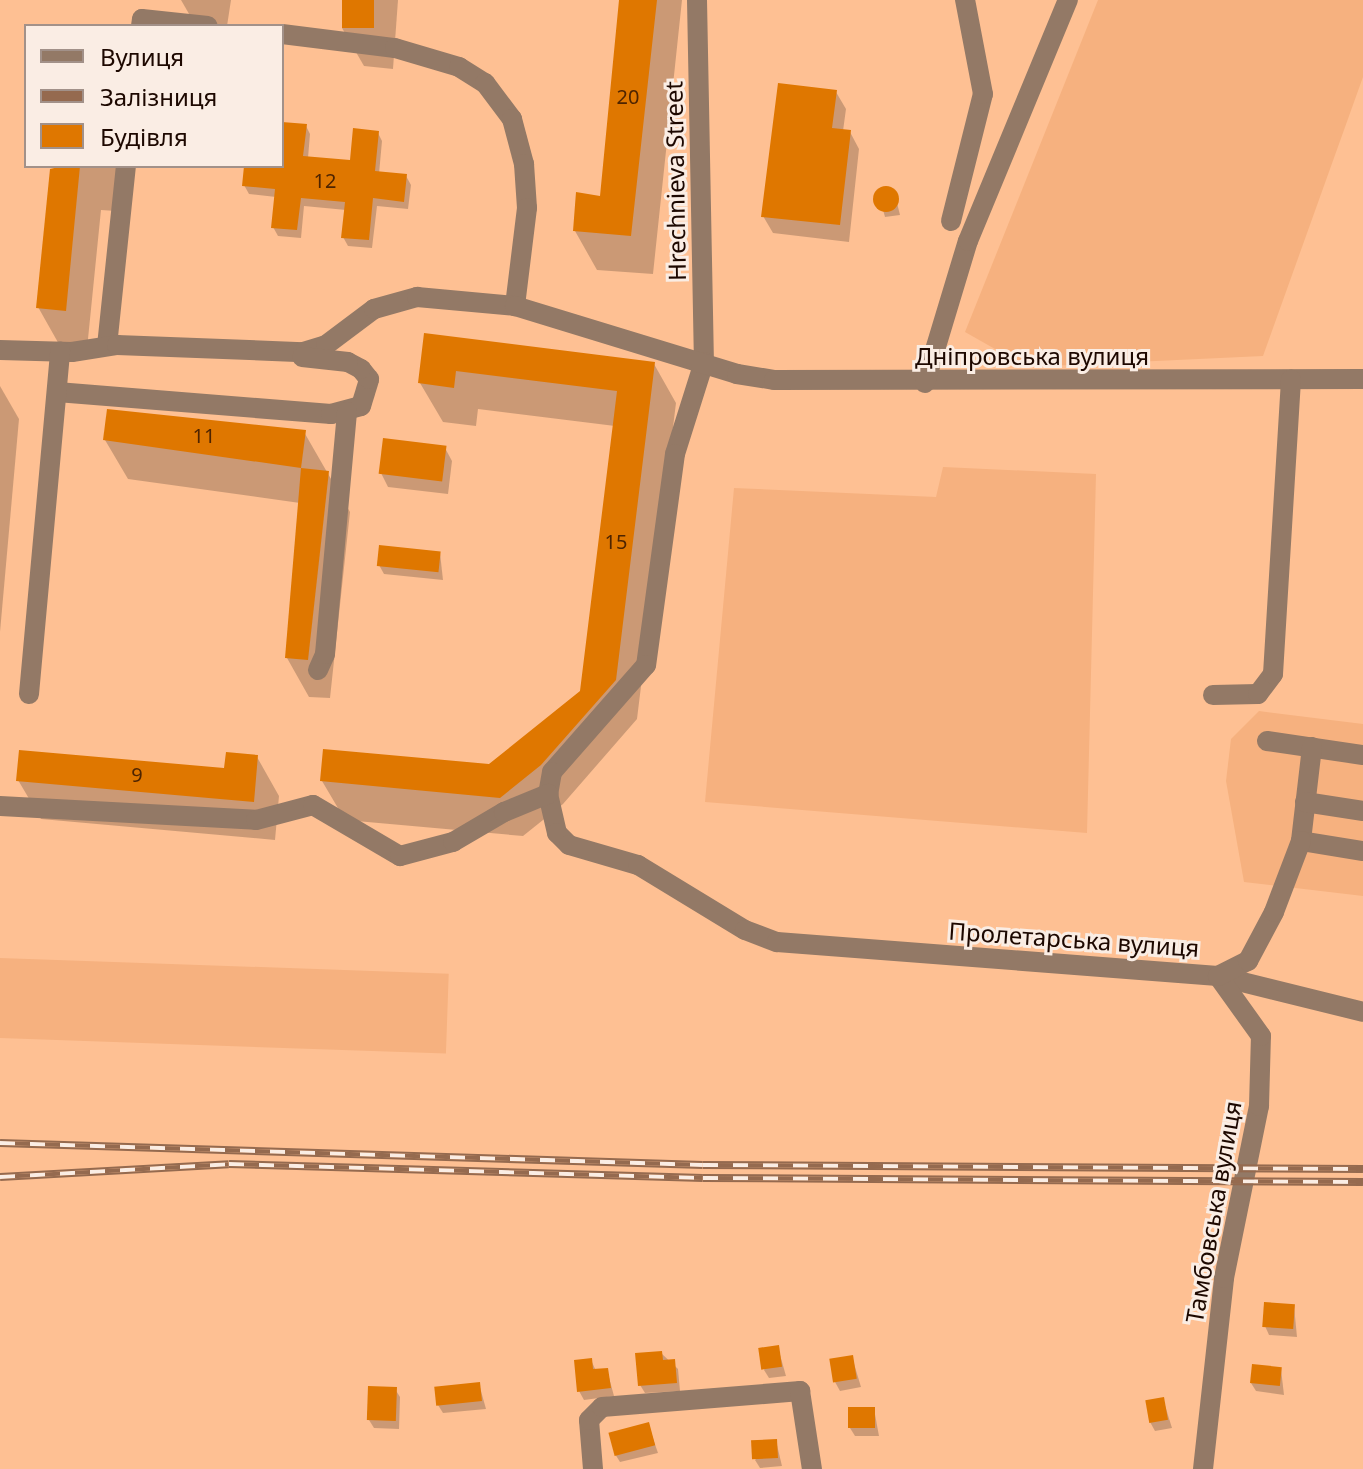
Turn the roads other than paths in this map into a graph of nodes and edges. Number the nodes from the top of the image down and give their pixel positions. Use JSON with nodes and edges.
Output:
{"nodes":[{"id":1,"x":697,"y":0,"type":"edge"},
{"id":2,"x":965,"y":0,"type":"edge"},
{"id":3,"x":1068,"y":0,"type":"edge"},
{"id":4,"x":141,"y":24,"type":"edge"},
{"id":5,"x":189,"y":24,"type":"edge"},
{"id":6,"x":284,"y":34,"type":"edge"},
{"id":7,"x":126,"y":168,"type":"edge"},
{"id":8,"x":951,"y":221,"type":"dead end"},
{"id":9,"x":515,"y":306,"type":"junction"},
{"id":10,"x":107,"y":346,"type":"junction"},
{"id":11,"x":0,"y":350,"type":"edge"},
{"id":12,"x":60,"y":351,"type":"junction"},
{"id":13,"x":282,"y":355,"type":"junction"},
{"id":14,"x":704,"y":362,"type":"junction"},
{"id":15,"x":1363,"y":379,"type":"edge"},
{"id":16,"x":1291,"y":380,"type":"junction"},
{"id":17,"x":925,"y":383,"type":"junction"},
{"id":18,"x":57,"y":392,"type":"junction"},
{"id":19,"x":347,"y":412,"type":"junction"},
{"id":20,"x":318,"y":670,"type":"dead end"},
{"id":21,"x":29,"y":694,"type":"dead end"},
{"id":22,"x":1213,"y":695,"type":"dead end"},
{"id":23,"x":1267,"y":741,"type":"dead end"},
{"id":24,"x":1312,"y":747,"type":"junction"},
{"id":25,"x":1363,"y":755,"type":"edge"},
{"id":26,"x":548,"y":794,"type":"junction"},
{"id":27,"x":1305,"y":802,"type":"junction"},
{"id":28,"x":0,"y":806,"type":"edge"},
{"id":29,"x":1363,"y":811,"type":"edge"},
{"id":30,"x":1301,"y":841,"type":"junction"},
{"id":31,"x":1363,"y":851,"type":"edge"},
{"id":32,"x":1218,"y":976,"type":"junction"},
{"id":33,"x":1363,"y":1012,"type":"edge"},
{"id":34,"x":593,"y":1469,"type":"edge"},
{"id":35,"x":812,"y":1469,"type":"edge"},
{"id":36,"x":1203,"y":1469,"type":"edge"}],
"edges":[{"from":1,"to":14,"type":"street","name":"Hrechnieva Street"},
{"from":2,"to":8,"type":"street"},
{"from":3,"to":17,"type":"street"},
{"from":4,"to":5,"type":"street"},
{"from":6,"to":9,"type":"street"},
{"from":7,"to":10,"type":"street"},
{"from":9,"to":13,"type":"street","name":"Дніпровська вулиця"},
{"from":9,"to":14,"type":"street","name":"Дніпровська вулиця"},
{"from":10,"to":12,"type":"street"},
{"from":10,"to":13,"type":"street"},
{"from":11,"to":12,"type":"street"},
{"from":12,"to":18,"type":"street"},
{"from":13,"to":19,"type":"street"},
{"from":14,"to":17,"type":"street","name":"Дніпровська вулиця"},
{"from":14,"to":26,"type":"street","name":"Hrechnieva Street"},
{"from":15,"to":16,"type":"street","name":"Дніпровська вулиця"},
{"from":16,"to":17,"type":"street","name":"Дніпровська вулиця"},
{"from":16,"to":22,"type":"street"},
{"from":18,"to":19,"type":"street"},
{"from":18,"to":21,"type":"street"},
{"from":19,"to":20,"type":"street"},
{"from":23,"to":24,"type":"street"},
{"from":24,"to":25,"type":"street"},
{"from":24,"to":27,"type":"street"},
{"from":26,"to":28,"type":"street"},
{"from":26,"to":32,"type":"street","name":"Пролетарська вулиця"},
{"from":27,"to":29,"type":"street"},
{"from":27,"to":30,"type":"street"},
{"from":30,"to":31,"type":"street"},
{"from":30,"to":32,"type":"street"},
{"from":32,"to":33,"type":"street","name":"Пролетарська вулиця"},
{"from":32,"to":36,"type":"street","name":"Тамбовська вулиця"},
{"from":34,"to":35,"type":"street"}]}
